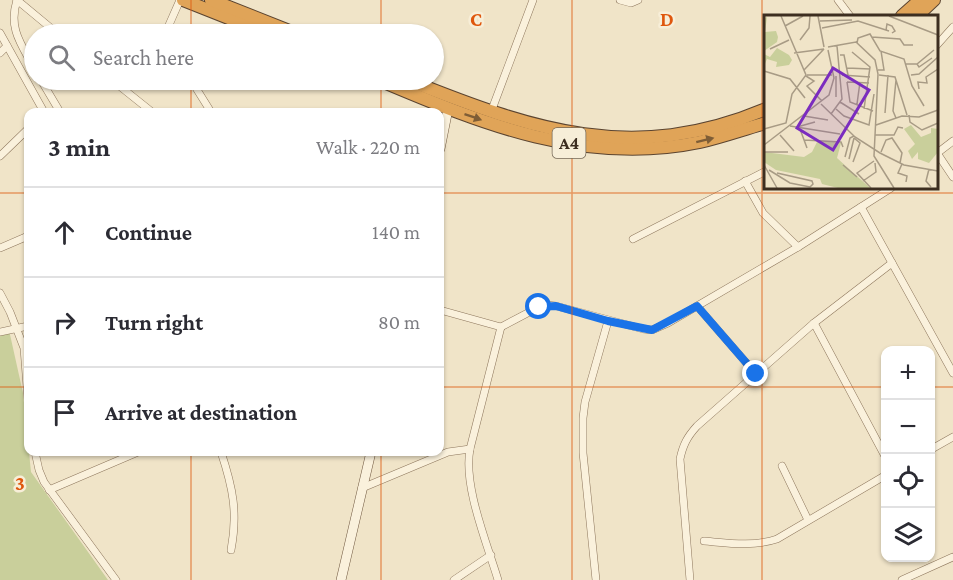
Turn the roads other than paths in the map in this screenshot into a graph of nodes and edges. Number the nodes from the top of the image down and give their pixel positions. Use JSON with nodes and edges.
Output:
{"nodes":[{"id":1,"x":17,"y":0,"type":"edge"},
{"id":2,"x":181,"y":0,"type":"edge"},
{"id":3,"x":533,"y":0,"type":"edge"},
{"id":4,"x":620,"y":0,"type":"edge"},
{"id":5,"x":638,"y":0,"type":"edge"},
{"id":6,"x":838,"y":0,"type":"edge"},
{"id":7,"x":920,"y":0,"type":"edge"},
{"id":8,"x":934,"y":0,"type":"edge"},
{"id":9,"x":214,"y":1,"type":"edge"},
{"id":10,"x":849,"y":15,"type":"edge"},
{"id":11,"x":903,"y":15,"type":"edge"},
{"id":12,"x":918,"y":15,"type":"edge"},
{"id":13,"x":46,"y":24,"type":"edge"},
{"id":14,"x":170,"y":24,"type":"edge"},
{"id":15,"x":243,"y":24,"type":"edge"},
{"id":16,"x":272,"y":24,"type":"edge"},
{"id":17,"x":953,"y":27,"type":"edge"},
{"id":18,"x":0,"y":33,"type":"edge"},
{"id":19,"x":938,"y":44,"type":"edge"},
{"id":20,"x":7,"y":46,"type":"junction"},
{"id":21,"x":24,"y":49,"type":"edge"},
{"id":22,"x":0,"y":53,"type":"edge"},
{"id":23,"x":24,"y":76,"type":"edge"},
{"id":24,"x":32,"y":90,"type":"edge"},
{"id":25,"x":47,"y":90,"type":"edge"},
{"id":26,"x":124,"y":90,"type":"edge"},
{"id":27,"x":197,"y":90,"type":"edge"},
{"id":28,"x":403,"y":90,"type":"edge"},
{"id":29,"x":434,"y":90,"type":"edge"},
{"id":30,"x":42,"y":108,"type":"edge"},
{"id":31,"x":58,"y":108,"type":"edge"},
{"id":32,"x":147,"y":108,"type":"edge"},
{"id":33,"x":208,"y":108,"type":"edge"},
{"id":34,"x":448,"y":109,"type":"junction"},
{"id":35,"x":764,"y":109,"type":"edge"},
{"id":36,"x":491,"y":112,"type":"junction"},
{"id":37,"x":764,"y":123,"type":"edge"},
{"id":38,"x":444,"y":129,"type":"edge"},
{"id":39,"x":24,"y":133,"type":"edge"},
{"id":40,"x":953,"y":141,"type":"edge"},
{"id":41,"x":938,"y":153,"type":"edge"},
{"id":42,"x":938,"y":155,"type":"edge"},
{"id":43,"x":0,"y":156,"type":"edge"},
{"id":44,"x":764,"y":172,"type":"edge"},
{"id":45,"x":953,"y":177,"type":"edge"},
{"id":46,"x":745,"y":181,"type":"junction"},
{"id":47,"x":889,"y":189,"type":"edge"},
{"id":48,"x":861,"y":207,"type":"junction"},
{"id":49,"x":24,"y":238,"type":"edge"},
{"id":50,"x":633,"y":239,"type":"dead end"},
{"id":51,"x":798,"y":247,"type":"junction"},
{"id":52,"x":0,"y":248,"type":"edge"},
{"id":53,"x":892,"y":263,"type":"junction"},
{"id":54,"x":0,"y":293,"type":"edge"},
{"id":55,"x":697,"y":306,"type":"junction"},
{"id":56,"x":444,"y":311,"type":"edge"},
{"id":57,"x":608,"y":321,"type":"junction"},
{"id":58,"x":814,"y":323,"type":"junction"},
{"id":59,"x":24,"y":327,"type":"edge"},
{"id":60,"x":501,"y":327,"type":"junction"},
{"id":61,"x":17,"y":329,"type":"junction"},
{"id":62,"x":0,"y":332,"type":"edge"},
{"id":63,"x":24,"y":351,"type":"edge"},
{"id":64,"x":950,"y":359,"type":"edge"},
{"id":65,"x":756,"y":374,"type":"junction"},
{"id":66,"x":953,"y":374,"type":"edge"},
{"id":67,"x":953,"y":437,"type":"edge"},
{"id":68,"x":935,"y":447,"type":"edge"},
{"id":69,"x":470,"y":449,"type":"junction"},
{"id":70,"x":444,"y":454,"type":"edge"},
{"id":71,"x":883,"y":454,"type":"edge"},
{"id":72,"x":36,"y":456,"type":"edge"},
{"id":73,"x":119,"y":456,"type":"edge"},
{"id":74,"x":222,"y":456,"type":"edge"},
{"id":75,"x":370,"y":456,"type":"edge"},
{"id":76,"x":438,"y":456,"type":"edge"},
{"id":77,"x":782,"y":466,"type":"dead end"},
{"id":78,"x":881,"y":477,"type":"edge"},
{"id":79,"x":362,"y":488,"type":"junction"},
{"id":80,"x":49,"y":490,"type":"junction"},
{"id":81,"x":808,"y":520,"type":"junction"},
{"id":82,"x":704,"y":541,"type":"dead end"},
{"id":83,"x":231,"y":550,"type":"dead end"},
{"id":84,"x":491,"y":555,"type":"junction"},
{"id":85,"x":953,"y":558,"type":"edge"},
{"id":86,"x":116,"y":580,"type":"edge"},
{"id":87,"x":341,"y":580,"type":"edge"},
{"id":88,"x":454,"y":580,"type":"edge"},
{"id":89,"x":498,"y":580,"type":"edge"},
{"id":90,"x":596,"y":580,"type":"edge"},
{"id":91,"x":690,"y":580,"type":"edge"},
{"id":92,"x":902,"y":580,"type":"edge"}],
"edges":[{"from":1,"to":13,"type":"street"},
{"from":1,"to":21,"type":"street"},
{"from":2,"to":14,"type":"street"},
{"from":2,"to":15,"type":"highway"},
{"from":3,"to":36,"type":"street"},
{"from":4,"to":5,"type":"street"},
{"from":6,"to":10,"type":"street"},
{"from":7,"to":11,"type":"highway"},
{"from":8,"to":12,"type":"highway"},
{"from":9,"to":16,"type":"highway"},
{"from":17,"to":19,"type":"street"},
{"from":18,"to":20,"type":"street"},
{"from":20,"to":22,"type":"street"},
{"from":20,"to":23,"type":"street"},
{"from":24,"to":30,"type":"street"},
{"from":25,"to":31,"type":"street"},
{"from":26,"to":32,"type":"street"},
{"from":27,"to":33,"type":"street"},
{"from":28,"to":34,"type":"highway","number":"A4"},
{"from":29,"to":36,"type":"highway","number":"A4"},
{"from":34,"to":37,"type":"highway","number":"A4","one_way":true},
{"from":34,"to":38,"type":"street"},
{"from":35,"to":36,"type":"highway","number":"A4"},
{"from":39,"to":43,"type":"street"},
{"from":40,"to":41,"type":"street"},
{"from":42,"to":45,"type":"street"},
{"from":44,"to":46,"type":"street"},
{"from":46,"to":50,"type":"street"},
{"from":46,"to":51,"type":"street"},
{"from":47,"to":48,"type":"street"},
{"from":48,"to":51,"type":"street"},
{"from":48,"to":53,"type":"street"},
{"from":49,"to":52,"type":"street"},
{"from":51,"to":55,"type":"street"},
{"from":53,"to":58,"type":"street"},
{"from":53,"to":64,"type":"street"},
{"from":54,"to":61,"type":"street"},
{"from":55,"to":57,"type":"street"},
{"from":55,"to":65,"type":"street"},
{"from":56,"to":60,"type":"street"},
{"from":57,"to":60,"type":"street"},
{"from":57,"to":90,"type":"street"},
{"from":58,"to":65,"type":"street"},
{"from":58,"to":71,"type":"street"},
{"from":59,"to":61,"type":"street"},
{"from":60,"to":69,"type":"street"},
{"from":61,"to":62,"type":"street"},
{"from":61,"to":63,"type":"street"},
{"from":64,"to":66,"type":"street"},
{"from":65,"to":91,"type":"street"},
{"from":67,"to":68,"type":"street"},
{"from":69,"to":70,"type":"street"},
{"from":69,"to":84,"type":"street"},
{"from":72,"to":80,"type":"street"},
{"from":73,"to":80,"type":"street"},
{"from":74,"to":83,"type":"street"},
{"from":75,"to":79,"type":"street"},
{"from":76,"to":79,"type":"street"},
{"from":77,"to":81,"type":"street"},
{"from":78,"to":81,"type":"street"},
{"from":79,"to":87,"type":"street"},
{"from":80,"to":86,"type":"street"},
{"from":81,"to":82,"type":"street"},
{"from":84,"to":88,"type":"street"},
{"from":84,"to":89,"type":"street"},
{"from":85,"to":92,"type":"street"}]}
